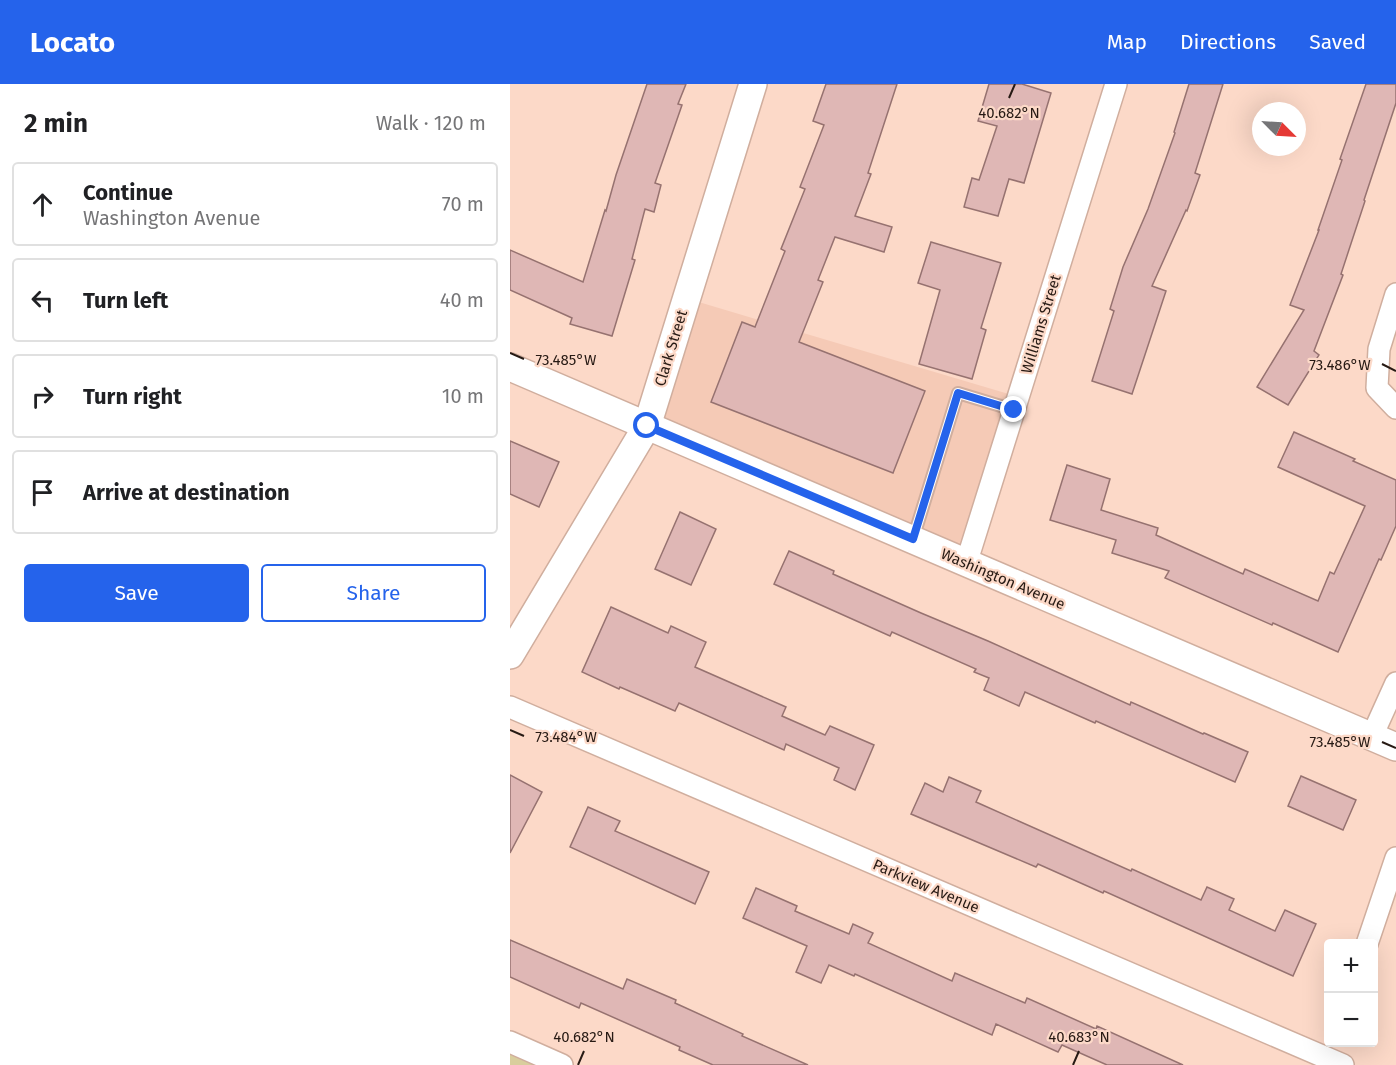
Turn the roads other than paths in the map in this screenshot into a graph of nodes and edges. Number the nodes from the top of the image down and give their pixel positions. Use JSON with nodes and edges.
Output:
{"nodes":[{"id":1,"x":753,"y":84,"type":"edge"},
{"id":2,"x":1116,"y":84,"type":"edge"},
{"id":3,"x":1396,"y":294,"type":"edge"},
{"id":4,"x":510,"y":367,"type":"edge"},
{"id":5,"x":1396,"y":408,"type":"edge"},
{"id":6,"x":1014,"y":410,"type":"junction"},
{"id":7,"x":647,"y":426,"type":"junction"},
{"id":8,"x":913,"y":539,"type":"junction"},
{"id":9,"x":966,"y":564,"type":"junction"},
{"id":10,"x":510,"y":656,"type":"edge"},
{"id":11,"x":1396,"y":683,"type":"edge"},
{"id":12,"x":510,"y":707,"type":"edge"},
{"id":13,"x":1384,"y":742,"type":"edge"},
{"id":14,"x":1396,"y":858,"type":"edge"},
{"id":15,"x":1369,"y":939,"type":"edge"},
{"id":16,"x":510,"y":1042,"type":"edge"},
{"id":17,"x":1333,"y":1058,"type":"edge"},
{"id":18,"x":562,"y":1065,"type":"edge"}],
"edges":[{"from":1,"to":7,"type":"street","name":"Clark Street"},
{"from":2,"to":6,"type":"street","name":"Williams Street"},
{"from":3,"to":5,"type":"street"},
{"from":4,"to":7,"type":"street","name":"Washington Avenue"},
{"from":6,"to":8,"type":"lane"},
{"from":6,"to":9,"type":"street","name":"Williams Street"},
{"from":7,"to":8,"type":"street","name":"Washington Avenue"},
{"from":7,"to":10,"type":"street","name":"Clark Street"},
{"from":8,"to":9,"type":"street","name":"Washington Avenue"},
{"from":9,"to":13,"type":"street","name":"Washington Avenue"},
{"from":11,"to":13,"type":"street"},
{"from":12,"to":17,"type":"street","name":"Parkview Avenue"},
{"from":14,"to":15,"type":"street"},
{"from":16,"to":18,"type":"street"}]}
